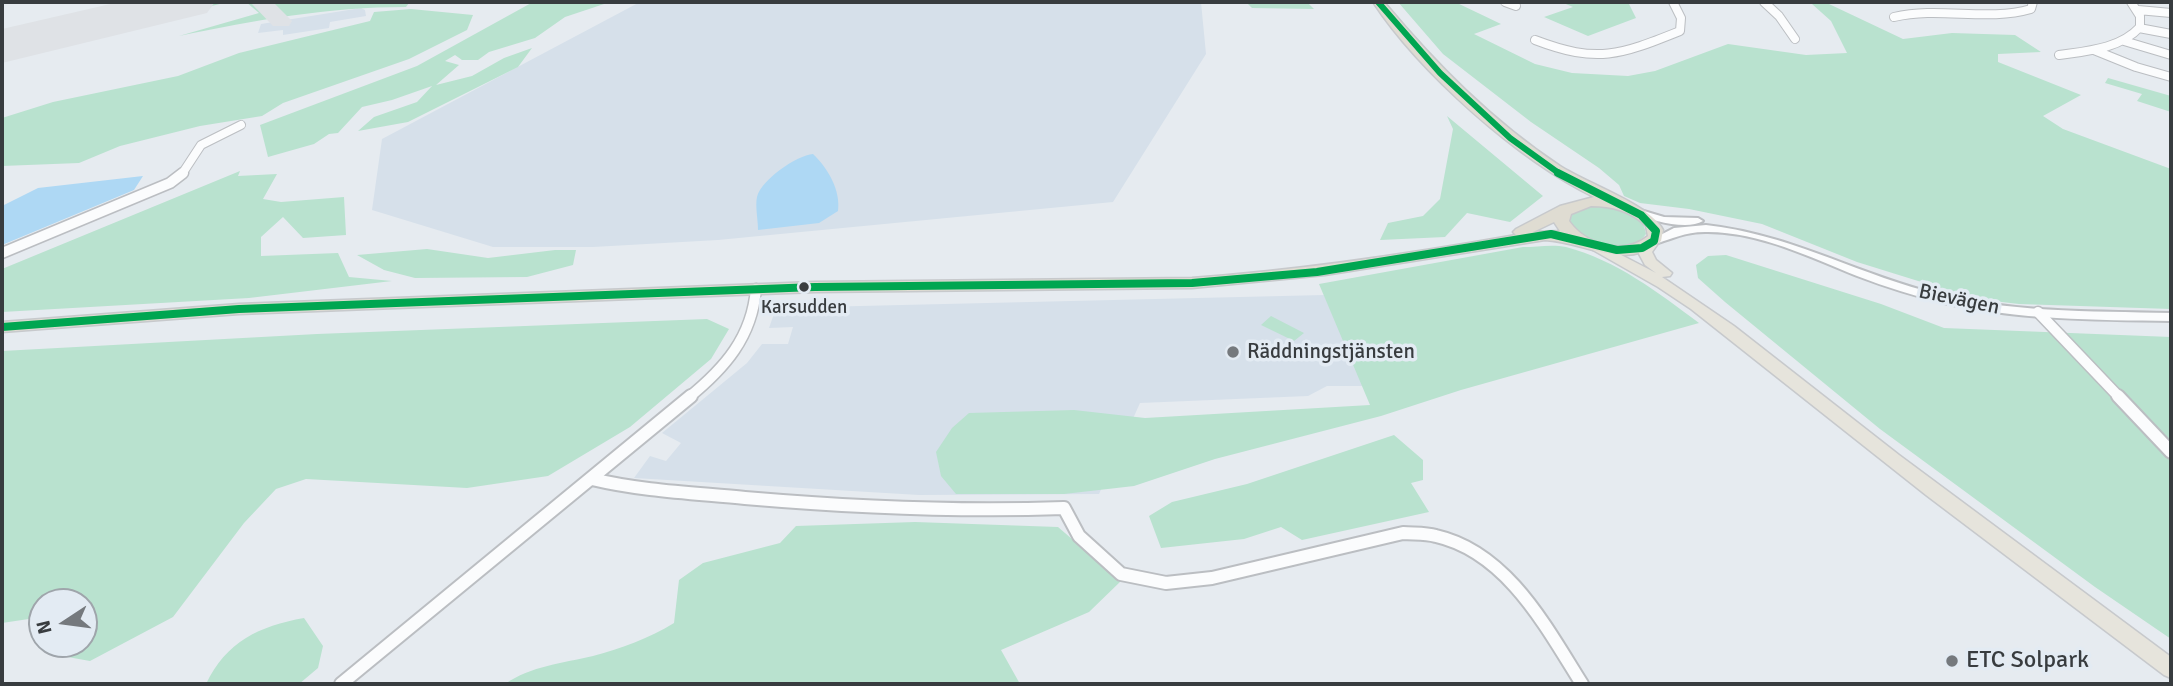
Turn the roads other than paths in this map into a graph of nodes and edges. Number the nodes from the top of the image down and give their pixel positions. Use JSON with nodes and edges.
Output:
{"nodes":[{"id":1,"x":1378,"y":2,"type":"edge"},
{"id":2,"x":1505,"y":2,"type":"edge"},
{"id":3,"x":1673,"y":2,"type":"edge"},
{"id":4,"x":1764,"y":2,"type":"edge"},
{"id":5,"x":2033,"y":2,"type":"edge"},
{"id":6,"x":2131,"y":2,"type":"edge"},
{"id":7,"x":1516,"y":6,"type":"dead end"},
{"id":8,"x":2138,"y":10,"type":"junction"},
{"id":9,"x":2171,"y":13,"type":"edge"},
{"id":10,"x":1895,"y":17,"type":"dead end"},
{"id":11,"x":2139,"y":28,"type":"junction"},
{"id":12,"x":2171,"y":34,"type":"edge"},
{"id":13,"x":1795,"y":39,"type":"dead end"},
{"id":14,"x":1535,"y":40,"type":"dead end"},
{"id":15,"x":2124,"y":41,"type":"junction"},
{"id":16,"x":2094,"y":50,"type":"junction"},
{"id":17,"x":2059,"y":55,"type":"dead end"},
{"id":18,"x":2171,"y":55,"type":"edge"},
{"id":19,"x":2171,"y":77,"type":"edge"},
{"id":20,"x":241,"y":125,"type":"dead end"},
{"id":21,"x":1514,"y":141,"type":"junction"},
{"id":22,"x":1567,"y":208,"type":"junction"},
{"id":23,"x":1634,"y":211,"type":"junction"},
{"id":24,"x":1755,"y":236,"type":"junction"},
{"id":25,"x":1585,"y":242,"type":"junction"},
{"id":26,"x":1652,"y":243,"type":"junction"},
{"id":27,"x":1489,"y":244,"type":"junction"},
{"id":28,"x":2,"y":253,"type":"edge"},
{"id":29,"x":756,"y":289,"type":"junction"},
{"id":30,"x":2038,"y":312,"type":"junction"},
{"id":31,"x":2171,"y":317,"type":"edge"},
{"id":32,"x":2,"y":327,"type":"edge"},
{"id":33,"x":2171,"y":452,"type":"edge"},
{"id":34,"x":592,"y":479,"type":"junction"},
{"id":35,"x":2171,"y":658,"type":"edge"},
{"id":36,"x":2171,"y":669,"type":"edge"},
{"id":37,"x":341,"y":684,"type":"edge"},
{"id":38,"x":1582,"y":684,"type":"edge"}],
"edges":[{"from":1,"to":21,"type":"highway"},
{"from":2,"to":7,"type":"street"},
{"from":3,"to":14,"type":"street"},
{"from":4,"to":13,"type":"street"},
{"from":5,"to":10,"type":"street"},
{"from":6,"to":8,"type":"street"},
{"from":8,"to":9,"type":"street"},
{"from":8,"to":11,"type":"street"},
{"from":11,"to":12,"type":"street"},
{"from":11,"to":15,"type":"street"},
{"from":15,"to":16,"type":"street"},
{"from":15,"to":18,"type":"street"},
{"from":16,"to":17,"type":"street"},
{"from":16,"to":19,"type":"street"},
{"from":20,"to":28,"type":"street"},
{"from":21,"to":22,"type":"highway"},
{"from":21,"to":23,"type":"highway"},
{"from":22,"to":23,"type":"highway"},
{"from":22,"to":25,"type":"highway"},
{"from":22,"to":27,"type":"highway"},
{"from":23,"to":24,"type":"street","name":"Bievägen"},
{"from":23,"to":26,"type":"highway"},
{"from":24,"to":26,"type":"street","name":"Bievägen"},
{"from":24,"to":30,"type":"street","name":"Bievägen"},
{"from":25,"to":26,"type":"highway"},
{"from":25,"to":27,"type":"highway"},
{"from":25,"to":36,"type":"main road"},
{"from":26,"to":35,"type":"main road"},
{"from":27,"to":29,"type":"highway"},
{"from":29,"to":32,"type":"highway"},
{"from":29,"to":34,"type":"street"},
{"from":30,"to":31,"type":"street","name":"Bievägen"},
{"from":30,"to":33,"type":"street"},
{"from":34,"to":37,"type":"street"},
{"from":34,"to":38,"type":"street"}]}
